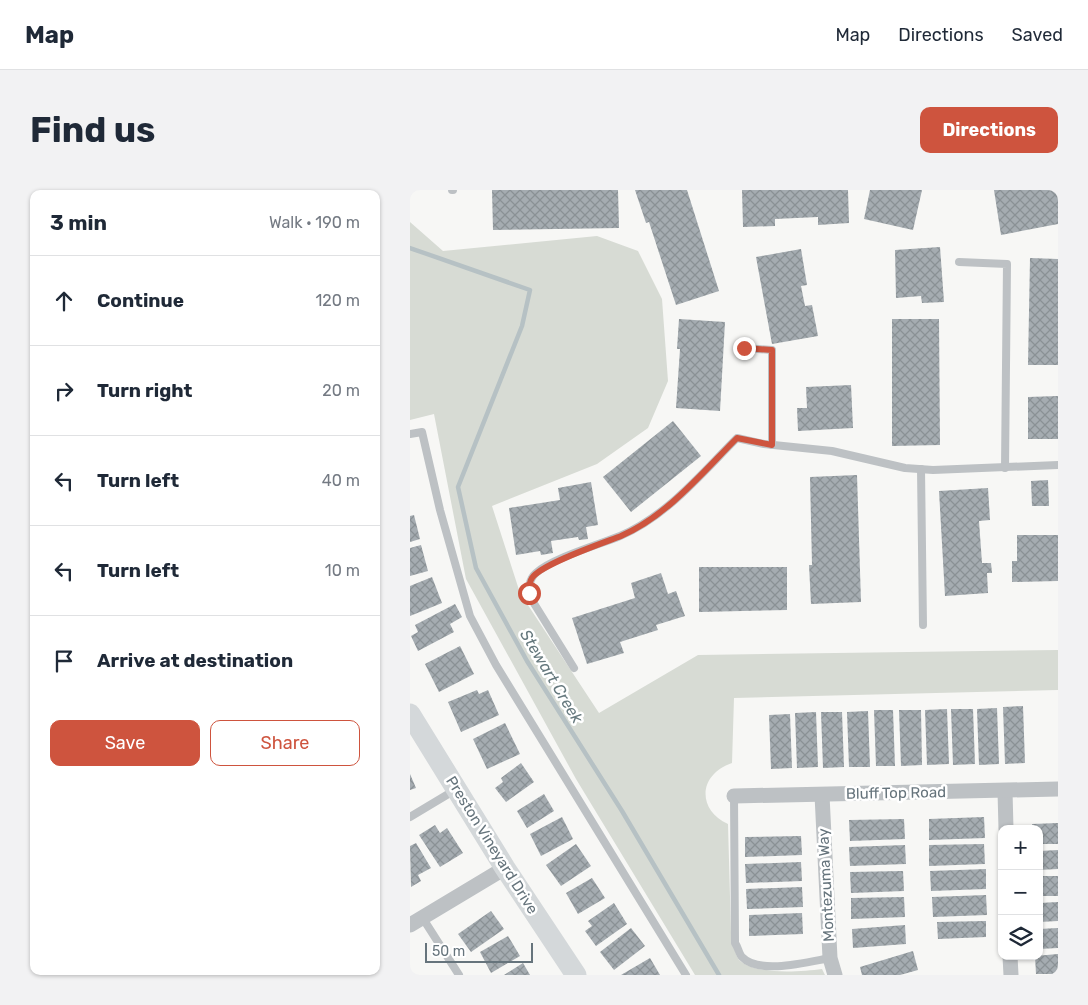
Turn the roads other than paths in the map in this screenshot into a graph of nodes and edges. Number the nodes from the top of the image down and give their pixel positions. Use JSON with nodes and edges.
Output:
{"nodes":[{"id":1,"x":959,"y":262,"type":"dead end"},
{"id":2,"x":744,"y":348,"type":"dead end"},
{"id":3,"x":410,"y":434,"type":"edge"},
{"id":4,"x":772,"y":445,"type":"junction"},
{"id":5,"x":1058,"y":465,"type":"edge"},
{"id":6,"x":1005,"y":468,"type":"junction"},
{"id":7,"x":921,"y":469,"type":"junction"},
{"id":8,"x":923,"y":625,"type":"dead end"},
{"id":9,"x":574,"y":668,"type":"dead end"},
{"id":10,"x":410,"y":714,"type":"edge"},
{"id":11,"x":457,"y":789,"type":"junction"},
{"id":12,"x":1058,"y":789,"type":"edge"},
{"id":13,"x":1004,"y":791,"type":"junction"},
{"id":14,"x":822,"y":795,"type":"junction"},
{"id":15,"x":734,"y":796,"type":"joint"},
{"id":16,"x":410,"y":817,"type":"edge"},
{"id":17,"x":1006,"y":825,"type":"edge"},
{"id":18,"x":505,"y":868,"type":"junction"},
{"id":19,"x":416,"y":921,"type":"edge"},
{"id":20,"x":830,"y":958,"type":"junction"},
{"id":21,"x":1010,"y":960,"type":"edge"},
{"id":22,"x":459,"y":975,"type":"edge"},
{"id":23,"x":576,"y":975,"type":"edge"},
{"id":24,"x":686,"y":975,"type":"edge"},
{"id":25,"x":835,"y":975,"type":"edge"},
{"id":26,"x":1011,"y":975,"type":"edge"}],
"edges":[{"from":1,"to":6,"type":"lane"},
{"from":2,"to":4,"type":"lane"},
{"from":3,"to":24,"type":"lane"},
{"from":4,"to":7,"type":"lane"},
{"from":4,"to":9,"type":"lane"},
{"from":5,"to":6,"type":"lane"},
{"from":6,"to":7,"type":"lane"},
{"from":7,"to":8,"type":"lane"},
{"from":10,"to":11,"type":"street","name":"Preston Vineyard Drive"},
{"from":11,"to":16,"type":"lane"},
{"from":11,"to":18,"type":"street","name":"Preston Vineyard Drive"},
{"from":12,"to":13,"type":"street","name":"Bluff Top Road"},
{"from":13,"to":14,"type":"street","name":"Bluff Top Road"},
{"from":13,"to":17,"type":"street"},
{"from":14,"to":15,"type":"street","name":"Bluff Top Road"},
{"from":14,"to":20,"type":"street","name":"Montezuma Way"},
{"from":15,"to":20,"type":"lane"},
{"from":18,"to":19,"type":"street"},
{"from":18,"to":23,"type":"street","name":"Preston Vineyard Drive"},
{"from":19,"to":22,"type":"lane"},
{"from":20,"to":25,"type":"street","name":"Montezuma Way"},
{"from":21,"to":26,"type":"street"}]}
